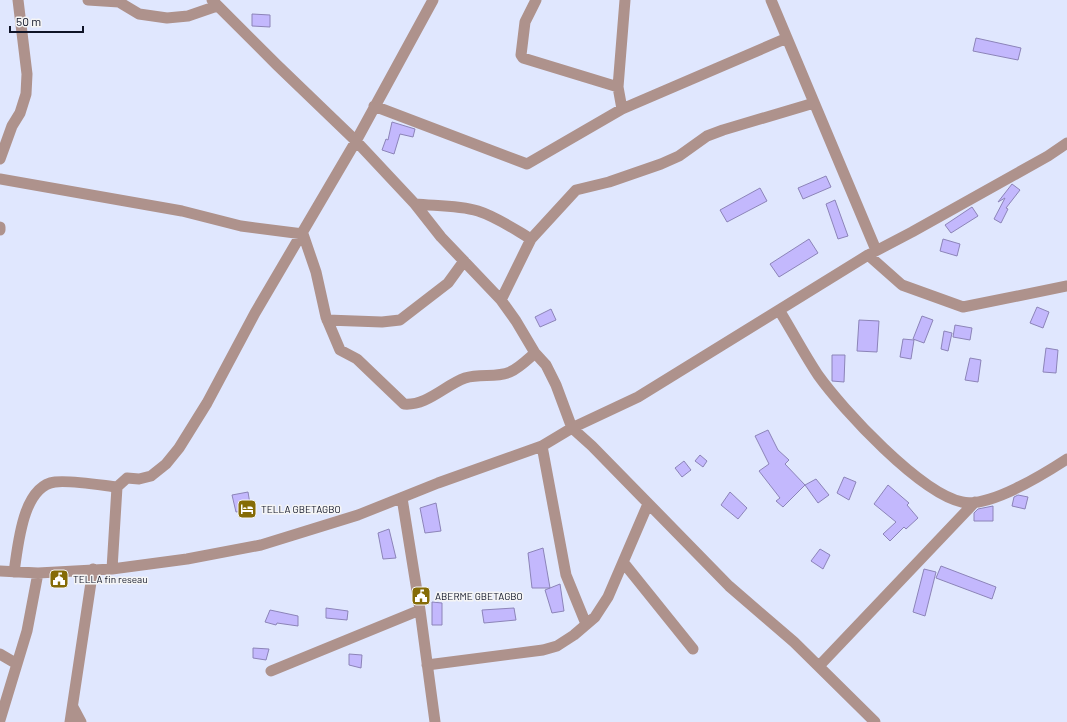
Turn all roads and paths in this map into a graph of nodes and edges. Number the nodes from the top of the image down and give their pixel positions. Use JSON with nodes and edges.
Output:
{"nodes":[{"id":1,"x":18,"y":0,"type":"edge"},
{"id":2,"x":88,"y":0,"type":"edge"},
{"id":3,"x":433,"y":0,"type":"edge"},
{"id":4,"x":536,"y":0,"type":"edge"},
{"id":5,"x":625,"y":0,"type":"edge"},
{"id":6,"x":772,"y":0,"type":"edge"},
{"id":7,"x":214,"y":3,"type":"edge"},
{"id":8,"x":787,"y":38,"type":"junction"},
{"id":9,"x":618,"y":87,"type":"junction"},
{"id":10,"x":814,"y":102,"type":"junction"},
{"id":11,"x":374,"y":106,"type":"junction"},
{"id":12,"x":622,"y":109,"type":"junction"},
{"id":13,"x":356,"y":141,"type":"junction"},
{"id":14,"x":1067,"y":143,"type":"edge"},
{"id":15,"x":0,"y":159,"type":"edge"},
{"id":16,"x":0,"y":179,"type":"edge"},
{"id":17,"x":415,"y":204,"type":"junction"},
{"id":18,"x":0,"y":227,"type":"edge"},
{"id":19,"x":0,"y":230,"type":"edge"},
{"id":20,"x":303,"y":234,"type":"junction"},
{"id":21,"x":530,"y":239,"type":"junction"},
{"id":22,"x":872,"y":252,"type":"junction"},
{"id":23,"x":464,"y":261,"type":"junction"},
{"id":24,"x":1067,"y":286,"type":"edge"},
{"id":25,"x":501,"y":300,"type":"junction"},
{"id":26,"x":779,"y":310,"type":"junction"},
{"id":27,"x":327,"y":320,"type":"junction"},
{"id":28,"x":535,"y":353,"type":"junction"},
{"id":29,"x":572,"y":428,"type":"junction"},
{"id":30,"x":542,"y":446,"type":"junction"},
{"id":31,"x":1067,"y":459,"type":"edge"},
{"id":32,"x":117,"y":487,"type":"junction"},
{"id":33,"x":402,"y":498,"type":"junction"},
{"id":34,"x":976,"y":502,"type":"junction"},
{"id":35,"x":648,"y":504,"type":"junction"},
{"id":36,"x":623,"y":562,"type":"junction"},
{"id":37,"x":93,"y":569,"type":"junction"},
{"id":38,"x":112,"y":569,"type":"junction"},
{"id":39,"x":0,"y":571,"type":"edge"},
{"id":40,"x":14,"y":572,"type":"junction"},
{"id":41,"x":38,"y":573,"type":"junction"},
{"id":42,"x":420,"y":610,"type":"junction"},
{"id":43,"x":586,"y":624,"type":"junction"},
{"id":44,"x":694,"y":649,"type":"dead end"},
{"id":45,"x":0,"y":654,"type":"edge"},
{"id":46,"x":17,"y":664,"type":"junction"},
{"id":47,"x":427,"y":665,"type":"junction"},
{"id":48,"x":819,"y":666,"type":"junction"},
{"id":49,"x":271,"y":671,"type":"dead end"},
{"id":50,"x":73,"y":707,"type":"junction"},
{"id":51,"x":0,"y":720,"type":"edge"},
{"id":52,"x":70,"y":722,"type":"edge"},
{"id":53,"x":81,"y":722,"type":"edge"},
{"id":54,"x":435,"y":722,"type":"edge"},
{"id":55,"x":874,"y":722,"type":"edge"}],
"edges":[{"from":1,"to":15,"type":"street"},
{"from":2,"to":7,"type":"street"},
{"from":3,"to":11,"type":"street"},
{"from":4,"to":9,"type":"street"},
{"from":5,"to":9,"type":"street"},
{"from":6,"to":8,"type":"street"},
{"from":7,"to":13,"type":"street"},
{"from":8,"to":10,"type":"street"},
{"from":8,"to":12,"type":"street"},
{"from":9,"to":12,"type":"street"},
{"from":10,"to":21,"type":"street"},
{"from":10,"to":22,"type":"street"},
{"from":11,"to":12,"type":"street"},
{"from":11,"to":13,"type":"street"},
{"from":13,"to":17,"type":"street"},
{"from":13,"to":20,"type":"street"},
{"from":14,"to":22,"type":"street"},
{"from":16,"to":20,"type":"street"},
{"from":17,"to":21,"type":"street"},
{"from":17,"to":23,"type":"street"},
{"from":18,"to":19,"type":"street"},
{"from":20,"to":27,"type":"street"},
{"from":20,"to":32,"type":"street"},
{"from":21,"to":25,"type":"street"},
{"from":22,"to":24,"type":"street"},
{"from":22,"to":26,"type":"street"},
{"from":23,"to":25,"type":"street"},
{"from":23,"to":27,"type":"street"},
{"from":25,"to":28,"type":"street"},
{"from":26,"to":29,"type":"street"},
{"from":26,"to":34,"type":"street"},
{"from":27,"to":28,"type":"street"},
{"from":28,"to":29,"type":"street"},
{"from":29,"to":30,"type":"street"},
{"from":29,"to":35,"type":"street"},
{"from":30,"to":33,"type":"street"},
{"from":30,"to":43,"type":"street"},
{"from":31,"to":34,"type":"street"},
{"from":32,"to":38,"type":"street"},
{"from":32,"to":40,"type":"street"},
{"from":33,"to":38,"type":"street"},
{"from":33,"to":42,"type":"street"},
{"from":34,"to":48,"type":"street"},
{"from":35,"to":36,"type":"street"},
{"from":35,"to":48,"type":"street"},
{"from":36,"to":43,"type":"street"},
{"from":36,"to":44,"type":"street"},
{"from":37,"to":38,"type":"street"},
{"from":37,"to":41,"type":"street"},
{"from":37,"to":50,"type":"street"},
{"from":39,"to":40,"type":"street"},
{"from":40,"to":41,"type":"street"},
{"from":41,"to":46,"type":"street"},
{"from":42,"to":47,"type":"street"},
{"from":42,"to":49,"type":"street"},
{"from":43,"to":47,"type":"street"},
{"from":45,"to":46,"type":"street"},
{"from":46,"to":51,"type":"street"},
{"from":47,"to":54,"type":"street"},
{"from":48,"to":55,"type":"street"},
{"from":50,"to":52,"type":"street"},
{"from":50,"to":53,"type":"street"}]}
